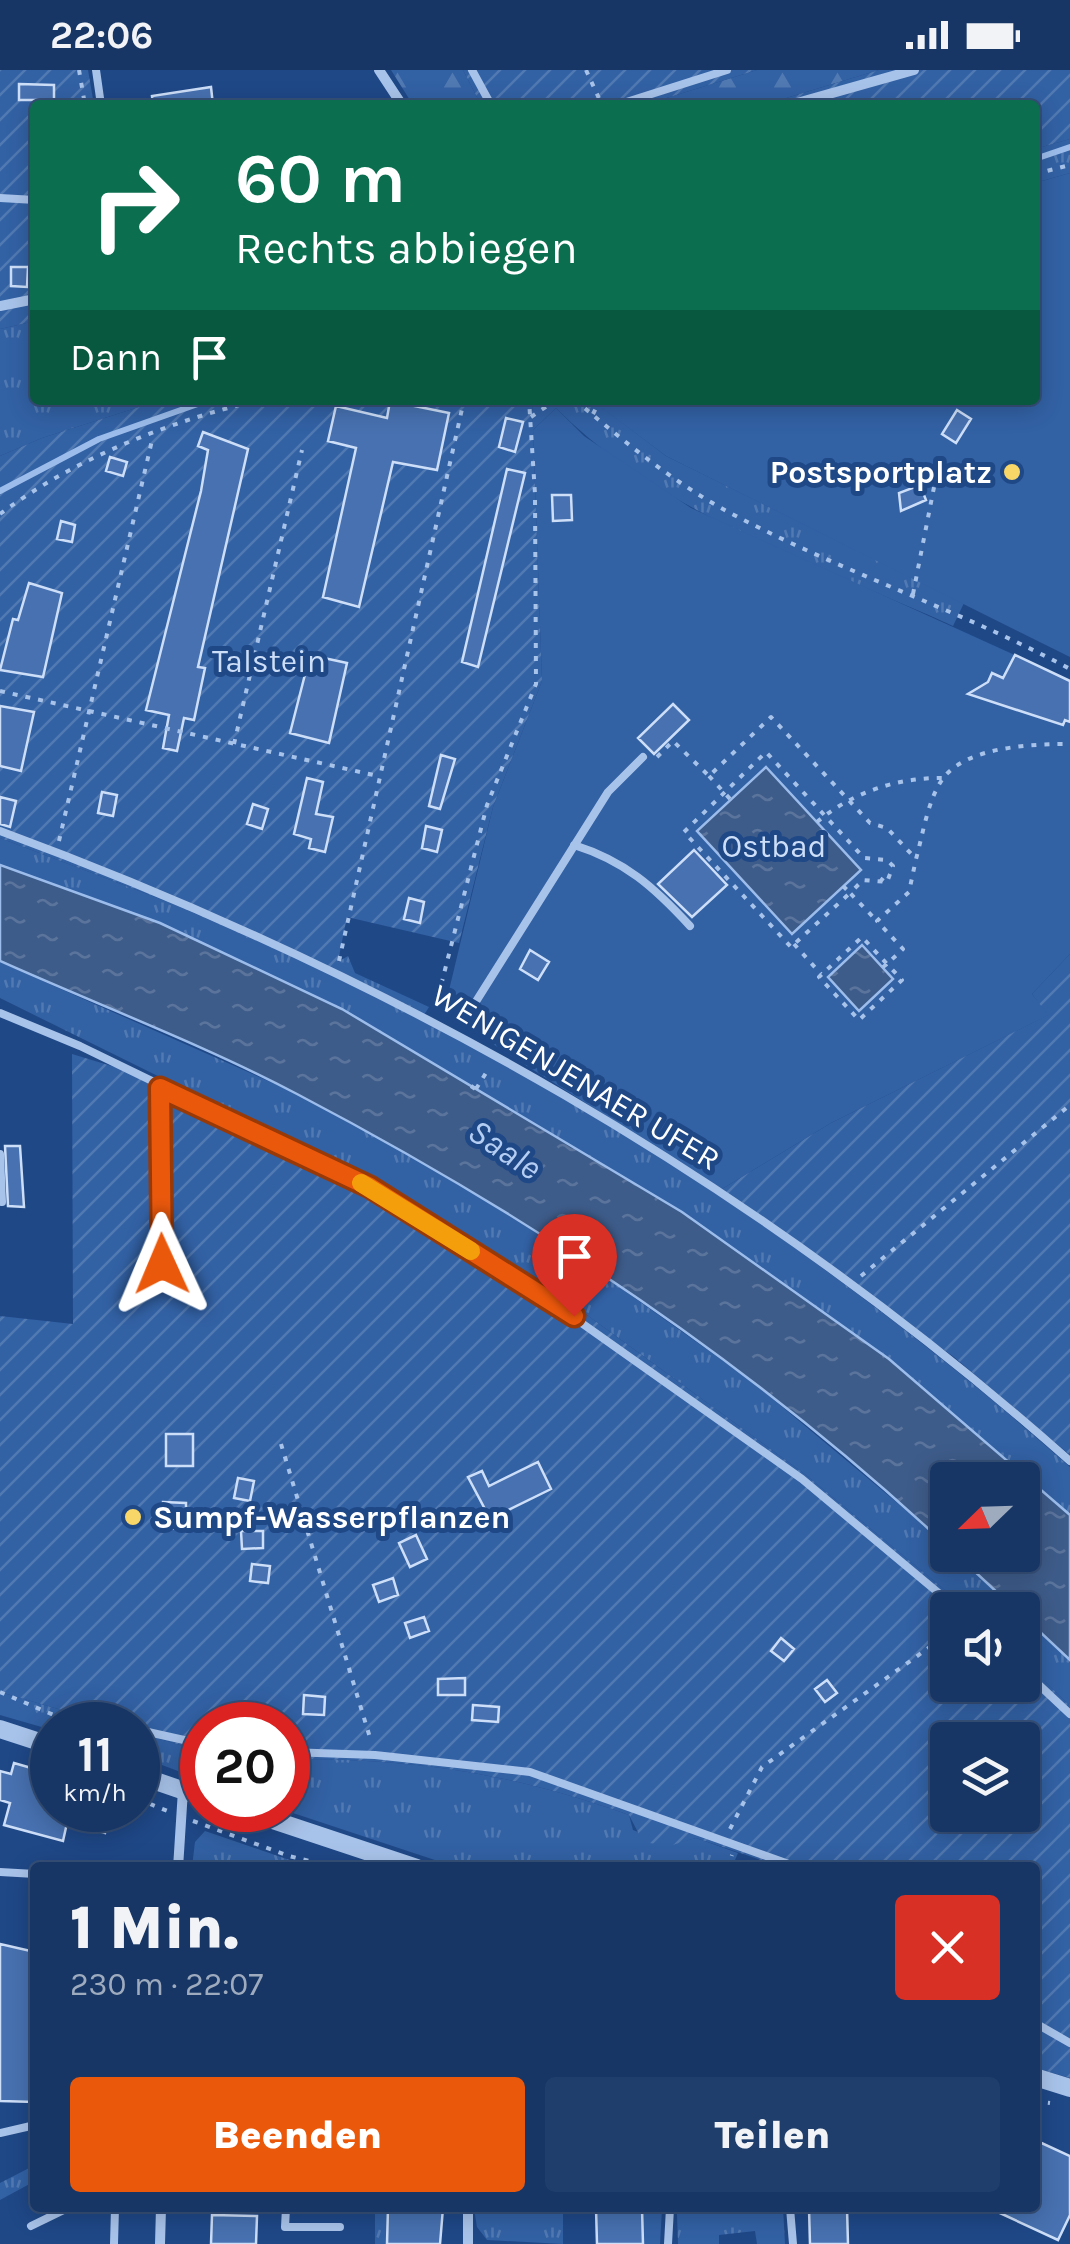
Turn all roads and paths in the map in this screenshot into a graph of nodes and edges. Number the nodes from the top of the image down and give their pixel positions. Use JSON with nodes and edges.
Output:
{"nodes":[{"id":1,"x":79,"y":70,"type":"edge"},
{"id":2,"x":96,"y":70,"type":"edge"},
{"id":3,"x":380,"y":70,"type":"edge"},
{"id":4,"x":472,"y":70,"type":"edge"},
{"id":5,"x":586,"y":70,"type":"edge"},
{"id":6,"x":727,"y":70,"type":"edge"},
{"id":7,"x":914,"y":70,"type":"edge"},
{"id":8,"x":84,"y":100,"type":"edge"},
{"id":9,"x":100,"y":100,"type":"edge"},
{"id":10,"x":399,"y":100,"type":"edge"},
{"id":11,"x":488,"y":100,"type":"edge"},
{"id":12,"x":600,"y":100,"type":"edge"},
{"id":13,"x":633,"y":100,"type":"edge"},
{"id":14,"x":808,"y":100,"type":"edge"},
{"id":15,"x":1070,"y":165,"type":"edge"},
{"id":16,"x":1040,"y":173,"type":"edge"},
{"id":17,"x":0,"y":198,"type":"edge"},
{"id":18,"x":30,"y":200,"type":"edge"},
{"id":19,"x":30,"y":300,"type":"edge"},
{"id":20,"x":0,"y":306,"type":"edge"},
{"id":21,"x":245,"y":405,"type":"edge"},
{"id":22,"x":463,"y":405,"type":"edge"},
{"id":23,"x":529,"y":405,"type":"edge"},
{"id":24,"x":549,"y":405,"type":"edge"},
{"id":25,"x":581,"y":405,"type":"edge"},
{"id":26,"x":597,"y":405,"type":"edge"},
{"id":27,"x":592,"y":414,"type":"junction"},
{"id":28,"x":530,"y":418,"type":"junction"},
{"id":29,"x":153,"y":436,"type":"junction"},
{"id":30,"x":302,"y":450,"type":"dead end"},
{"id":31,"x":936,"y":477,"type":"dead end"},
{"id":32,"x":0,"y":514,"type":"edge"},
{"id":33,"x":913,"y":594,"type":"junction"},
{"id":34,"x":1070,"y":670,"type":"edge"},
{"id":35,"x":0,"y":690,"type":"edge"},
{"id":36,"x":92,"y":712,"type":"junction"},
{"id":37,"x":234,"y":744,"type":"junction"},
{"id":38,"x":1070,"y":744,"type":"edge"},
{"id":39,"x":643,"y":757,"type":"joint"},
{"id":40,"x":378,"y":776,"type":"junction"},
{"id":41,"x":709,"y":776,"type":"junction"},
{"id":42,"x":944,"y":778,"type":"junction"},
{"id":43,"x":724,"y":794,"type":"junction"},
{"id":44,"x":845,"y":798,"type":"junction"},
{"id":45,"x":730,"y":800,"type":"dead end"},
{"id":46,"x":826,"y":814,"type":"junction"},
{"id":47,"x":817,"y":822,"type":"dead end"},
{"id":48,"x":0,"y":831,"type":"edge"},
{"id":49,"x":574,"y":845,"type":"junction"},
{"id":50,"x":56,"y":850,"type":"junction"},
{"id":51,"x":916,"y":858,"type":"junction"},
{"id":52,"x":888,"y":872,"type":"dead end"},
{"id":53,"x":880,"y":882,"type":"junction"},
{"id":54,"x":843,"y":886,"type":"dead end"},
{"id":55,"x":850,"y":893,"type":"junction"},
{"id":56,"x":877,"y":922,"type":"junction"},
{"id":57,"x":690,"y":926,"type":"dead end"},
{"id":58,"x":794,"y":944,"type":"junction"},
{"id":59,"x":885,"y":965,"type":"junction"},
{"id":60,"x":336,"y":966,"type":"dead end"},
{"id":61,"x":821,"y":975,"type":"junction"},
{"id":62,"x":0,"y":1013,"type":"edge"},
{"id":63,"x":433,"y":1019,"type":"junction"},
{"id":64,"x":465,"y":1019,"type":"dead end"},
{"id":65,"x":498,"y":1054,"type":"junction"},
{"id":66,"x":160,"y":1088,"type":"junction"},
{"id":67,"x":476,"y":1089,"type":"dead end"},
{"id":68,"x":1070,"y":1105,"type":"edge"},
{"id":69,"x":0,"y":1154,"type":"edge"},
{"id":70,"x":2,"y":1202,"type":"edge"},
{"id":71,"x":162,"y":1264,"type":"dead end"},
{"id":72,"x":850,"y":1284,"type":"junction"},
{"id":73,"x":281,"y":1444,"type":"dead end"},
{"id":74,"x":1070,"y":1461,"type":"edge"},
{"id":75,"x":937,"y":1592,"type":"edge"},
{"id":76,"x":930,"y":1647,"type":"edge"},
{"id":77,"x":1040,"y":1686,"type":"edge"},
{"id":78,"x":0,"y":1692,"type":"edge"},
{"id":79,"x":30,"y":1705,"type":"edge"},
{"id":80,"x":1070,"y":1714,"type":"edge"},
{"id":81,"x":0,"y":1729,"type":"edge"},
{"id":82,"x":30,"y":1739,"type":"edge"},
{"id":83,"x":310,"y":1753,"type":"edge"},
{"id":84,"x":375,"y":1755,"type":"junction"},
{"id":85,"x":181,"y":1832,"type":"edge"},
{"id":86,"x":224,"y":1832,"type":"edge"},
{"id":87,"x":309,"y":1832,"type":"edge"},
{"id":88,"x":723,"y":1842,"type":"junction"},
{"id":89,"x":178,"y":1862,"type":"edge"},
{"id":90,"x":314,"y":1862,"type":"edge"},
{"id":91,"x":399,"y":1862,"type":"edge"},
{"id":92,"x":782,"y":1862,"type":"edge"},
{"id":93,"x":0,"y":1872,"type":"edge"},
{"id":94,"x":30,"y":1874,"type":"edge"},
{"id":95,"x":1040,"y":2026,"type":"edge"},
{"id":96,"x":1070,"y":2042,"type":"edge"},
{"id":97,"x":1040,"y":2079,"type":"edge"},
{"id":98,"x":1070,"y":2088,"type":"edge"},
{"id":99,"x":30,"y":2126,"type":"edge"},
{"id":100,"x":0,"y":2133,"type":"edge"},
{"id":101,"x":60,"y":2212,"type":"edge"},
{"id":102,"x":115,"y":2212,"type":"edge"},
{"id":103,"x":161,"y":2212,"type":"edge"},
{"id":104,"x":286,"y":2212,"type":"edge"},
{"id":105,"x":468,"y":2212,"type":"edge"},
{"id":106,"x":670,"y":2212,"type":"edge"},
{"id":107,"x":790,"y":2212,"type":"edge"},
{"id":108,"x":31,"y":2226,"type":"dead end"},
{"id":109,"x":340,"y":2228,"type":"dead end"},
{"id":110,"x":114,"y":2244,"type":"edge"},
{"id":111,"x":160,"y":2244,"type":"edge"},
{"id":112,"x":468,"y":2244,"type":"edge"},
{"id":113,"x":668,"y":2244,"type":"edge"},
{"id":114,"x":792,"y":2244,"type":"edge"}],
"edges":[{"from":1,"to":8,"type":"path"},
{"from":2,"to":9,"type":"lane"},
{"from":3,"to":10,"type":"street"},
{"from":4,"to":11,"type":"lane"},
{"from":5,"to":12,"type":"path"},
{"from":6,"to":13,"type":"lane"},
{"from":7,"to":14,"type":"street"},
{"from":15,"to":16,"type":"path"},
{"from":17,"to":18,"type":"lane"},
{"from":19,"to":20,"type":"street"},
{"from":21,"to":29,"type":"path"},
{"from":22,"to":40,"type":"path"},
{"from":23,"to":28,"type":"path"},
{"from":24,"to":28,"type":"path"},
{"from":25,"to":27,"type":"path"},
{"from":26,"to":27,"type":"path"},
{"from":27,"to":33,"type":"path"},
{"from":28,"to":63,"type":"path"},
{"from":29,"to":32,"type":"path"},
{"from":29,"to":36,"type":"path"},
{"from":30,"to":37,"type":"path"},
{"from":31,"to":33,"type":"path"},
{"from":33,"to":34,"type":"path"},
{"from":35,"to":36,"type":"path"},
{"from":36,"to":37,"type":"path"},
{"from":36,"to":50,"type":"path"},
{"from":37,"to":40,"type":"path"},
{"from":38,"to":42,"type":"path"},
{"from":39,"to":41,"type":"path"},
{"from":39,"to":49,"type":"lane"},
{"from":40,"to":60,"type":"path"},
{"from":41,"to":43,"type":"path"},
{"from":41,"to":44,"type":"path"},
{"from":42,"to":44,"type":"path"},
{"from":42,"to":51,"type":"path"},
{"from":43,"to":45,"type":"path"},
{"from":43,"to":46,"type":"path"},
{"from":43,"to":58,"type":"path"},
{"from":44,"to":46,"type":"path"},
{"from":44,"to":51,"type":"path"},
{"from":46,"to":47,"type":"path"},
{"from":46,"to":53,"type":"path"},
{"from":48,"to":50,"type":"lane","name":"WENIGENJENAER UFER"},
{"from":49,"to":57,"type":"lane"},
{"from":49,"to":64,"type":"lane"},
{"from":50,"to":63,"type":"lane","name":"WENIGENJENAER UFER"},
{"from":51,"to":56,"type":"path"},
{"from":52,"to":53,"type":"path"},
{"from":53,"to":55,"type":"path"},
{"from":54,"to":55,"type":"path"},
{"from":55,"to":56,"type":"path"},
{"from":55,"to":58,"type":"path"},
{"from":56,"to":59,"type":"path"},
{"from":58,"to":61,"type":"path"},
{"from":59,"to":61,"type":"path"},
{"from":59,"to":61,"type":"path"},
{"from":62,"to":66,"type":"lane"},
{"from":63,"to":65,"type":"lane","name":"WENIGENJENAER UFER"},
{"from":65,"to":67,"type":"path"},
{"from":65,"to":72,"type":"lane","name":"WENIGENJENAER UFER"},
{"from":66,"to":71,"type":"lane"},
{"from":66,"to":75,"type":"lane"},
{"from":68,"to":72,"type":"path"},
{"from":69,"to":70,"type":"lane"},
{"from":72,"to":74,"type":"lane","name":"WENIGENJENAER UFER"},
{"from":73,"to":84,"type":"path"},
{"from":76,"to":88,"type":"path"},
{"from":77,"to":80,"type":"lane"},
{"from":78,"to":79,"type":"path"},
{"from":81,"to":82,"type":"street"},
{"from":83,"to":84,"type":"lane"},
{"from":84,"to":88,"type":"lane"},
{"from":85,"to":89,"type":"street"},
{"from":86,"to":90,"type":"path"},
{"from":87,"to":91,"type":"street"},
{"from":88,"to":92,"type":"lane"},
{"from":93,"to":94,"type":"lane"},
{"from":95,"to":96,"type":"lane"},
{"from":97,"to":98,"type":"street"},
{"from":99,"to":100,"type":"lane"},
{"from":101,"to":108,"type":"lane"},
{"from":102,"to":110,"type":"lane"},
{"from":103,"to":111,"type":"street"},
{"from":104,"to":109,"type":"lane"},
{"from":105,"to":112,"type":"street"},
{"from":106,"to":113,"type":"lane"},
{"from":107,"to":114,"type":"lane"}]}
